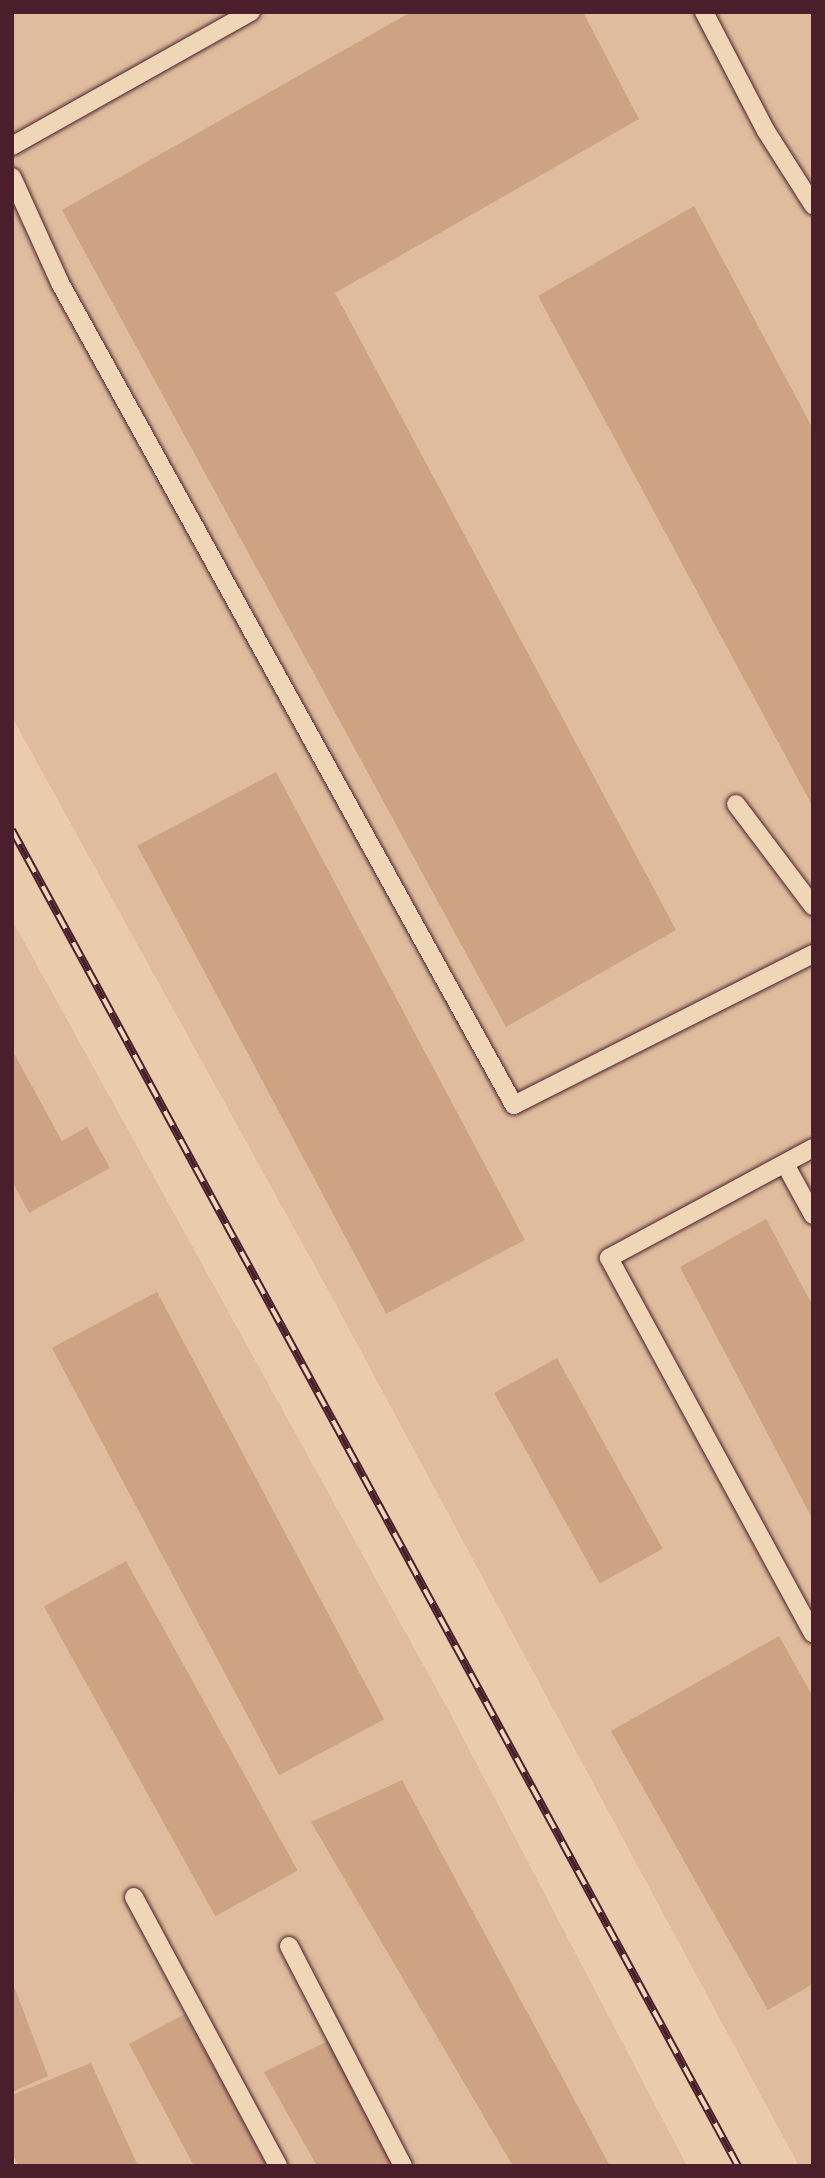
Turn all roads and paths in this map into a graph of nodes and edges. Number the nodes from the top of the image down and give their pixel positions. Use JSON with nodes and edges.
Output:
{"nodes":[{"id":1,"x":251,"y":12,"type":"edge"},
{"id":2,"x":704,"y":12,"type":"edge"},
{"id":3,"x":12,"y":146,"type":"edge"},
{"id":4,"x":12,"y":177,"type":"edge"},
{"id":5,"x":813,"y":205,"type":"edge"},
{"id":6,"x":736,"y":804,"type":"dead end"},
{"id":7,"x":813,"y":906,"type":"edge"},
{"id":8,"x":813,"y":954,"type":"edge"},
{"id":9,"x":813,"y":1149,"type":"edge"},
{"id":10,"x":785,"y":1164,"type":"junction"},
{"id":11,"x":813,"y":1215,"type":"edge"},
{"id":12,"x":813,"y":1633,"type":"edge"},
{"id":13,"x":134,"y":1896,"type":"dead end"},
{"id":14,"x":289,"y":1946,"type":"dead end"},
{"id":15,"x":278,"y":2166,"type":"edge"},
{"id":16,"x":403,"y":2166,"type":"edge"}],
"edges":[{"from":1,"to":3,"type":"lane"},
{"from":2,"to":5,"type":"lane"},
{"from":4,"to":8,"type":"lane"},
{"from":6,"to":7,"type":"lane"},
{"from":9,"to":10,"type":"lane"},
{"from":10,"to":11,"type":"lane"},
{"from":10,"to":12,"type":"lane"},
{"from":13,"to":15,"type":"lane"},
{"from":14,"to":16,"type":"lane"}]}
